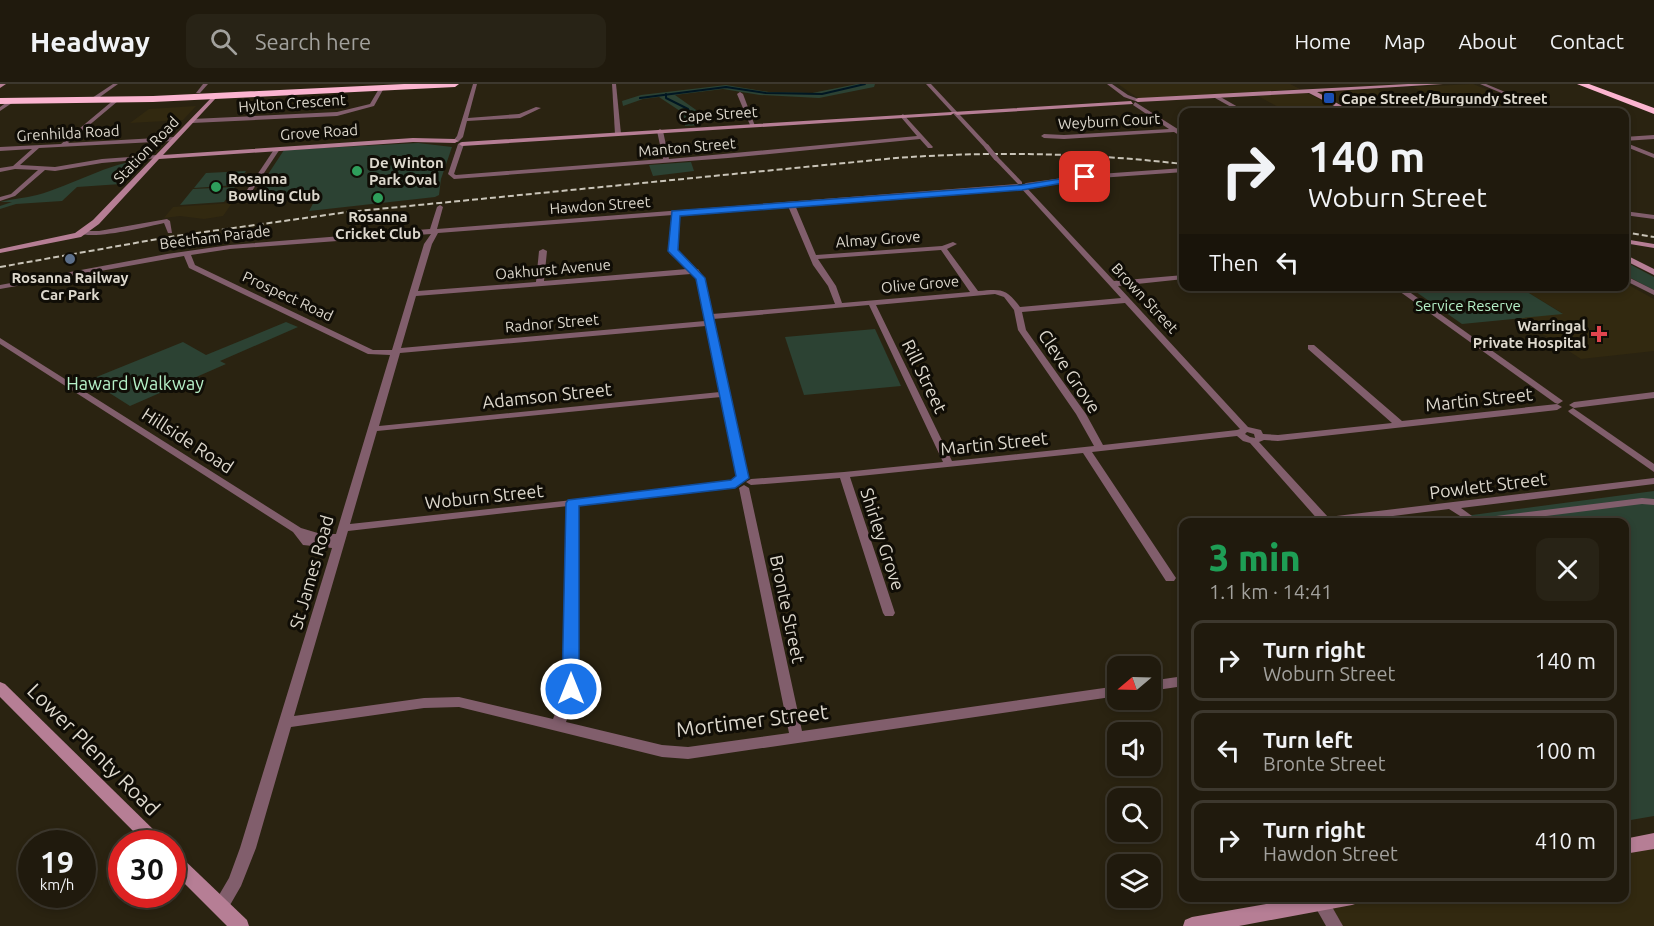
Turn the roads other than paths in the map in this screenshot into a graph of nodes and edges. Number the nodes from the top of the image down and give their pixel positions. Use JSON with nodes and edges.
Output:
{"nodes":[{"id":1,"x":116,"y":84,"type":"edge"},
{"id":2,"x":206,"y":84,"type":"edge"},
{"id":3,"x":454,"y":84,"type":"edge"},
{"id":4,"x":475,"y":84,"type":"edge"},
{"id":5,"x":614,"y":84,"type":"edge"},
{"id":6,"x":928,"y":84,"type":"edge"},
{"id":7,"x":1109,"y":84,"type":"edge"},
{"id":8,"x":1296,"y":84,"type":"edge"},
{"id":9,"x":1414,"y":84,"type":"edge"},
{"id":10,"x":1440,"y":84,"type":"edge"},
{"id":11,"x":1482,"y":84,"type":"edge"},
{"id":12,"x":1581,"y":84,"type":"edge"},
{"id":13,"x":1590,"y":84,"type":"edge"},
{"id":14,"x":1398,"y":86,"type":"junction"},
{"id":15,"x":382,"y":88,"type":"junction"},
{"id":16,"x":1309,"y":91,"type":"junction"},
{"id":17,"x":198,"y":92,"type":"dead end"},
{"id":18,"x":740,"y":94,"type":"dead end"},
{"id":19,"x":214,"y":97,"type":"junction"},
{"id":20,"x":1217,"y":97,"type":"junction"},
{"id":21,"x":97,"y":99,"type":"junction"},
{"id":22,"x":116,"y":100,"type":"junction"},
{"id":23,"x":0,"y":101,"type":"edge"},
{"id":24,"x":12,"y":101,"type":"junction"},
{"id":25,"x":1134,"y":101,"type":"junction"},
{"id":26,"x":538,"y":108,"type":"dead end"},
{"id":27,"x":1236,"y":108,"type":"edge"},
{"id":28,"x":1342,"y":108,"type":"edge"},
{"id":29,"x":1540,"y":108,"type":"edge"},
{"id":30,"x":0,"y":109,"type":"edge"},
{"id":31,"x":1654,"y":110,"type":"edge"},
{"id":32,"x":954,"y":113,"type":"junction"},
{"id":33,"x":903,"y":116,"type":"junction"},
{"id":34,"x":465,"y":120,"type":"junction"},
{"id":35,"x":192,"y":121,"type":"junction"},
{"id":36,"x":753,"y":126,"type":"junction"},
{"id":37,"x":1175,"y":130,"type":"junction"},
{"id":38,"x":660,"y":131,"type":"junction"},
{"id":39,"x":1179,"y":133,"type":"edge"},
{"id":40,"x":618,"y":134,"type":"junction"},
{"id":41,"x":1044,"y":136,"type":"dead end"},
{"id":42,"x":922,"y":137,"type":"junction"},
{"id":43,"x":1654,"y":137,"type":"edge"},
{"id":44,"x":174,"y":139,"type":"junction"},
{"id":45,"x":1629,"y":140,"type":"edge"},
{"id":46,"x":459,"y":143,"type":"junction"},
{"id":47,"x":1629,"y":144,"type":"edge"},
{"id":48,"x":63,"y":145,"type":"junction"},
{"id":49,"x":37,"y":147,"type":"junction"},
{"id":50,"x":930,"y":147,"type":"dead end"},
{"id":51,"x":277,"y":148,"type":"junction"},
{"id":52,"x":0,"y":149,"type":"edge"},
{"id":53,"x":203,"y":153,"type":"junction"},
{"id":54,"x":191,"y":155,"type":"junction"},
{"id":55,"x":1654,"y":156,"type":"edge"},
{"id":56,"x":157,"y":157,"type":"junction"},
{"id":57,"x":666,"y":161,"type":"junction"},
{"id":58,"x":148,"y":166,"type":"junction"},
{"id":59,"x":15,"y":167,"type":"junction"},
{"id":60,"x":44,"y":169,"type":"junction"},
{"id":61,"x":0,"y":170,"type":"edge"},
{"id":62,"x":1179,"y":172,"type":"edge"},
{"id":63,"x":1021,"y":185,"type":"junction"},
{"id":64,"x":0,"y":199,"type":"edge"},
{"id":65,"x":244,"y":199,"type":"dead end"},
{"id":66,"x":791,"y":204,"type":"junction"},
{"id":67,"x":440,"y":207,"type":"dead end"},
{"id":68,"x":675,"y":213,"type":"junction"},
{"id":69,"x":1629,"y":214,"type":"edge"},
{"id":70,"x":1654,"y":218,"type":"edge"},
{"id":71,"x":170,"y":232,"type":"dead end"},
{"id":72,"x":432,"y":232,"type":"junction"},
{"id":73,"x":83,"y":234,"type":"junction"},
{"id":74,"x":1629,"y":243,"type":"edge"},
{"id":75,"x":953,"y":244,"type":"dead end"},
{"id":76,"x":1654,"y":247,"type":"edge"},
{"id":77,"x":943,"y":248,"type":"junction"},
{"id":78,"x":207,"y":250,"type":"junction"},
{"id":79,"x":0,"y":251,"type":"edge"},
{"id":80,"x":543,"y":251,"type":"dead end"},
{"id":81,"x":187,"y":253,"type":"junction"},
{"id":82,"x":815,"y":257,"type":"junction"},
{"id":83,"x":1629,"y":259,"type":"edge"},
{"id":84,"x":199,"y":269,"type":"junction"},
{"id":85,"x":695,"y":271,"type":"junction"},
{"id":86,"x":1654,"y":272,"type":"edge"},
{"id":87,"x":1179,"y":278,"type":"edge"},
{"id":88,"x":1629,"y":280,"type":"edge"},
{"id":89,"x":540,"y":284,"type":"junction"},
{"id":90,"x":1112,"y":284,"type":"junction"},
{"id":91,"x":0,"y":287,"type":"edge"},
{"id":92,"x":1402,"y":291,"type":"edge"},
{"id":93,"x":975,"y":293,"type":"junction"},
{"id":94,"x":1654,"y":293,"type":"edge"},
{"id":95,"x":413,"y":294,"type":"junction"},
{"id":96,"x":1127,"y":300,"type":"junction"},
{"id":97,"x":871,"y":302,"type":"junction"},
{"id":98,"x":839,"y":305,"type":"junction"},
{"id":99,"x":1018,"y":310,"type":"junction"},
{"id":100,"x":709,"y":320,"type":"junction"},
{"id":101,"x":0,"y":340,"type":"edge"},
{"id":102,"x":1311,"y":347,"type":"dead end"},
{"id":103,"x":396,"y":351,"type":"junction"},
{"id":104,"x":724,"y":394,"type":"junction"},
{"id":105,"x":1654,"y":395,"type":"edge"},
{"id":106,"x":1557,"y":404,"type":"junction"},
{"id":107,"x":1573,"y":408,"type":"junction"},
{"id":108,"x":1399,"y":424,"type":"junction"},
{"id":109,"x":373,"y":429,"type":"junction"},
{"id":110,"x":1243,"y":431,"type":"junction"},
{"id":111,"x":1257,"y":439,"type":"junction"},
{"id":112,"x":1100,"y":448,"type":"junction"},
{"id":113,"x":1086,"y":450,"type":"junction"},
{"id":114,"x":949,"y":464,"type":"junction"},
{"id":115,"x":1654,"y":469,"type":"edge"},
{"id":116,"x":844,"y":476,"type":"junction"},
{"id":117,"x":1654,"y":481,"type":"edge"},
{"id":118,"x":743,"y":483,"type":"junction"},
{"id":119,"x":1654,"y":502,"type":"edge"},
{"id":120,"x":573,"y":503,"type":"junction"},
{"id":121,"x":1451,"y":506,"type":"junction"},
{"id":122,"x":1323,"y":518,"type":"edge"},
{"id":123,"x":1357,"y":518,"type":"edge"},
{"id":124,"x":1468,"y":518,"type":"edge"},
{"id":125,"x":1504,"y":518,"type":"edge"},
{"id":126,"x":341,"y":537,"type":"junction"},
{"id":127,"x":1170,"y":578,"type":"dead end"},
{"id":128,"x":889,"y":613,"type":"dead end"},
{"id":129,"x":1179,"y":682,"type":"edge"},
{"id":130,"x":1161,"y":684,"type":"edge"},
{"id":131,"x":0,"y":688,"type":"edge"},
{"id":132,"x":1107,"y":693,"type":"edge"},
{"id":133,"x":287,"y":722,"type":"junction"},
{"id":134,"x":558,"y":725,"type":"junction"},
{"id":135,"x":797,"y":738,"type":"junction"},
{"id":136,"x":143,"y":830,"type":"edge"},
{"id":137,"x":1654,"y":842,"type":"edge"},
{"id":138,"x":1629,"y":846,"type":"edge"},
{"id":139,"x":186,"y":874,"type":"edge"},
{"id":140,"x":1326,"y":902,"type":"edge"},
{"id":141,"x":1321,"y":903,"type":"junction"},
{"id":142,"x":220,"y":907,"type":"junction"},
{"id":143,"x":240,"y":926,"type":"edge"},
{"id":144,"x":1192,"y":926,"type":"edge"},
{"id":145,"x":1335,"y":926,"type":"edge"}],
"edges":[{"from":1,"to":21,"type":"street"},
{"from":2,"to":17,"type":"street"},
{"from":3,"to":15,"type":"highway"},
{"from":4,"to":34,"type":"street"},
{"from":5,"to":40,"type":"street"},
{"from":6,"to":32,"type":"street","name":"Brown Street"},
{"from":7,"to":25,"type":"street"},
{"from":8,"to":16,"type":"street"},
{"from":9,"to":14,"type":"street","name":"Cape Street"},
{"from":10,"to":14,"type":"street","name":"Cape Street"},
{"from":11,"to":29,"type":"street"},
{"from":12,"to":31,"type":"highway"},
{"from":13,"to":31,"type":"highway"},
{"from":14,"to":16,"type":"street","name":"Cape Street"},
{"from":15,"to":19,"type":"highway"},
{"from":15,"to":35,"type":"street","name":"Hylton Crescent"},
{"from":16,"to":20,"type":"street","name":"Cape Street"},
{"from":16,"to":28,"type":"street"},
{"from":18,"to":36,"type":"street"},
{"from":19,"to":22,"type":"highway"},
{"from":19,"to":35,"type":"street","name":"Station Road"},
{"from":20,"to":25,"type":"street","name":"Cape Street"},
{"from":20,"to":27,"type":"street"},
{"from":21,"to":22,"type":"highway"},
{"from":21,"to":24,"type":"highway"},
{"from":22,"to":48,"type":"street"},
{"from":23,"to":24,"type":"highway"},
{"from":24,"to":30,"type":"street"},
{"from":25,"to":32,"type":"street","name":"Cape Street"},
{"from":25,"to":37,"type":"street"},
{"from":26,"to":34,"type":"street"},
{"from":32,"to":33,"type":"street","name":"Cape Street"},
{"from":32,"to":63,"type":"street","name":"Brown Street","bridge":true},
{"from":33,"to":36,"type":"street","name":"Cape Street"},
{"from":33,"to":42,"type":"street"},
{"from":34,"to":46,"type":"street"},
{"from":35,"to":44,"type":"street","name":"Station Road"},
{"from":36,"to":38,"type":"street","name":"Cape Street"},
{"from":37,"to":39,"type":"street"},
{"from":37,"to":41,"type":"street","name":"Weyburn Court"},
{"from":38,"to":40,"type":"street","name":"Cape Street"},
{"from":38,"to":57,"type":"street"},
{"from":40,"to":46,"type":"street","name":"Cape Street"},
{"from":42,"to":50,"type":"street"},
{"from":42,"to":57,"type":"street","name":"Manton Street"},
{"from":43,"to":45,"type":"street"},
{"from":44,"to":48,"type":"street","name":"Grenhilda Road"},
{"from":44,"to":56,"type":"street","name":"Station Road"},
{"from":46,"to":51,"type":"street","name":"Grove Road"},
{"from":46,"to":57,"type":"street","name":"Manton Street"},
{"from":47,"to":55,"type":"street"},
{"from":48,"to":49,"type":"street","name":"Grenhilda Road"},
{"from":49,"to":52,"type":"street","name":"Grenhilda Road"},
{"from":49,"to":59,"type":"street"},
{"from":51,"to":53,"type":"street","name":"Grove Road"},
{"from":51,"to":65,"type":"street"},
{"from":53,"to":54,"type":"street","name":"Grove Road"},
{"from":53,"to":56,"type":"street","name":"Grove Road"},
{"from":54,"to":56,"type":"street","name":"Grove Road"},
{"from":54,"to":58,"type":"street"},
{"from":56,"to":58,"type":"street","name":"Station Road"},
{"from":56,"to":60,"type":"street","name":"Grove Road"},
{"from":58,"to":73,"type":"street","name":"Station Road"},
{"from":59,"to":60,"type":"street","name":"Grove Road"},
{"from":59,"to":61,"type":"street","name":"Grove Road"},
{"from":60,"to":64,"type":"street"},
{"from":62,"to":63,"type":"street","name":"Hawdon Street"},
{"from":63,"to":66,"type":"street","name":"Hawdon Street"},
{"from":63,"to":90,"type":"street","name":"Brown Street"},
{"from":66,"to":68,"type":"street","name":"Hawdon Street"},
{"from":66,"to":82,"type":"street"},
{"from":67,"to":72,"type":"street","name":"St James Road"},
{"from":68,"to":72,"type":"street","name":"Hawdon Street"},
{"from":68,"to":85,"type":"street","name":"Bronte Street"},
{"from":69,"to":70,"type":"street"},
{"from":71,"to":73,"type":"street"},
{"from":72,"to":78,"type":"street","name":"Beetham Parade"},
{"from":72,"to":95,"type":"street","name":"St James Road"},
{"from":73,"to":79,"type":"street"},
{"from":74,"to":76,"type":"street"},
{"from":75,"to":77,"type":"street","name":"Almay Grove"},
{"from":77,"to":82,"type":"street","name":"Almay Grove"},
{"from":77,"to":93,"type":"street","name":"Almay Grove"},
{"from":78,"to":81,"type":"street","name":"Beetham Parade"},
{"from":78,"to":84,"type":"street"},
{"from":80,"to":89,"type":"street"},
{"from":81,"to":84,"type":"street","name":"Prospect Road"},
{"from":81,"to":91,"type":"street","name":"Beetham Parade"},
{"from":82,"to":98,"type":"street"},
{"from":83,"to":86,"type":"street"},
{"from":84,"to":103,"type":"street","name":"Prospect Road"},
{"from":85,"to":89,"type":"street","name":"Oakhurst Avenue"},
{"from":85,"to":100,"type":"street","name":"Bronte Street"},
{"from":87,"to":90,"type":"street"},
{"from":88,"to":94,"type":"street"},
{"from":89,"to":95,"type":"street","name":"Oakhurst Avenue"},
{"from":90,"to":96,"type":"street","name":"Brown Street"},
{"from":92,"to":106,"type":"street"},
{"from":93,"to":97,"type":"street","name":"Olive Grove"},
{"from":93,"to":99,"type":"street","name":"Olive Grove"},
{"from":95,"to":103,"type":"street","name":"St James Road"},
{"from":96,"to":99,"type":"street"},
{"from":96,"to":110,"type":"street","name":"Brown Street"},
{"from":97,"to":98,"type":"street","name":"Olive Grove"},
{"from":97,"to":114,"type":"street","name":"Rill Street"},
{"from":98,"to":100,"type":"street","name":"Olive Grove"},
{"from":99,"to":112,"type":"street","name":"Cleve Grove"},
{"from":100,"to":103,"type":"street","name":"Radnor Street"},
{"from":100,"to":104,"type":"street","name":"Bronte Street"},
{"from":101,"to":126,"type":"street","name":"Hillside Road"},
{"from":102,"to":108,"type":"street"},
{"from":103,"to":109,"type":"street","name":"St James Road"},
{"from":104,"to":109,"type":"street","name":"Adamson Street"},
{"from":104,"to":118,"type":"street","name":"Bronte Street"},
{"from":105,"to":107,"type":"street"},
{"from":106,"to":107,"type":"street"},
{"from":106,"to":108,"type":"street","name":"Martin Street"},
{"from":107,"to":115,"type":"street"},
{"from":108,"to":111,"type":"street","name":"Martin Street"},
{"from":109,"to":126,"type":"street","name":"St James Road"},
{"from":110,"to":111,"type":"street"},
{"from":110,"to":112,"type":"street","name":"Martin Street"},
{"from":111,"to":122,"type":"street"},
{"from":112,"to":113,"type":"street","name":"Martin Street"},
{"from":113,"to":114,"type":"street","name":"Martin Street"},
{"from":113,"to":127,"type":"street"},
{"from":114,"to":116,"type":"street","name":"Martin Street"},
{"from":116,"to":118,"type":"street","name":"Martin Street"},
{"from":116,"to":128,"type":"street","name":"Shirley Grove"},
{"from":117,"to":121,"type":"street","name":"Powlett Street"},
{"from":118,"to":120,"type":"street","name":"Woburn Street"},
{"from":118,"to":135,"type":"street","name":"Bronte Street"},
{"from":119,"to":125,"type":"street"},
{"from":120,"to":126,"type":"street","name":"Woburn Street"},
{"from":120,"to":134,"type":"street"},
{"from":121,"to":123,"type":"street","name":"Powlett Street"},
{"from":121,"to":124,"type":"street"},
{"from":126,"to":133,"type":"street","name":"St James Road"},
{"from":129,"to":130,"type":"street"},
{"from":131,"to":136,"type":"street","name":"Lower Plenty Road"},
{"from":132,"to":135,"type":"street","name":"Mortimer Street"},
{"from":133,"to":134,"type":"street","name":"Mortimer Street"},
{"from":133,"to":142,"type":"street","name":"St James Road"},
{"from":134,"to":135,"type":"street","name":"Mortimer Street"},
{"from":137,"to":138,"type":"street"},
{"from":139,"to":142,"type":"street"},
{"from":140,"to":141,"type":"street"},
{"from":141,"to":144,"type":"street"},
{"from":141,"to":145,"type":"street"},
{"from":142,"to":143,"type":"street"}]}
